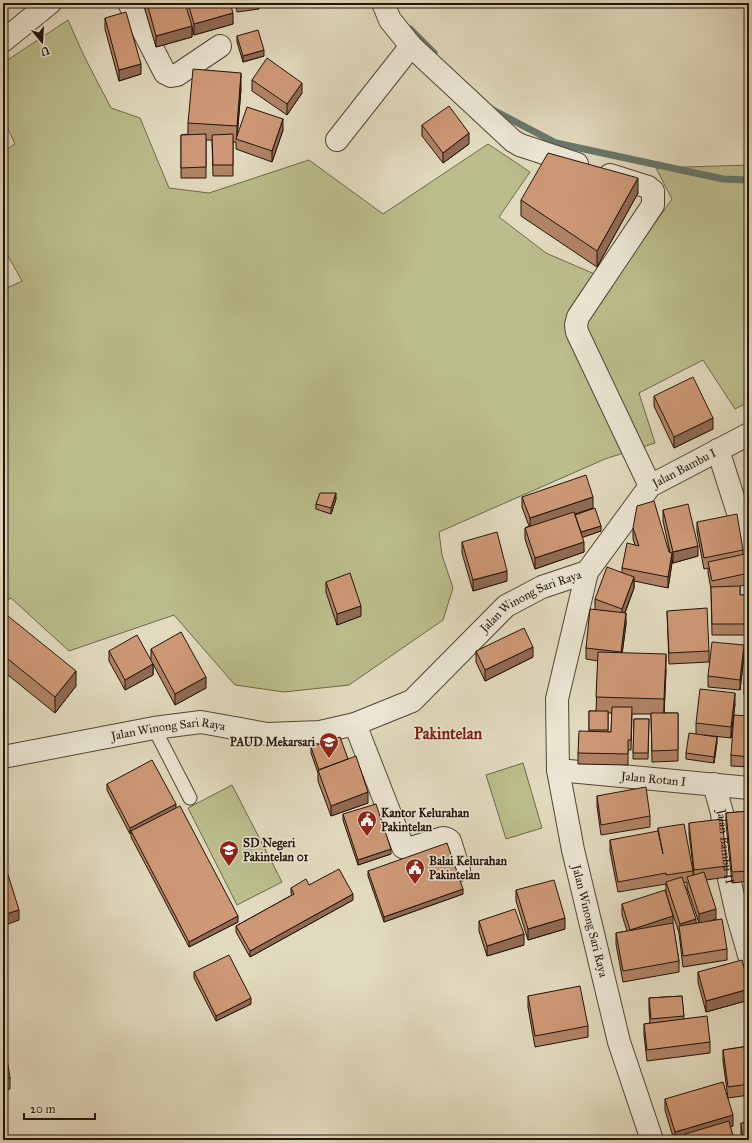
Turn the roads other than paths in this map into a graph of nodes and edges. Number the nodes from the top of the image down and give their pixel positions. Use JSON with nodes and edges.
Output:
{"nodes":[{"id":1,"x":50,"y":3,"type":"edge"},
{"id":2,"x":130,"y":3,"type":"edge"},
{"id":3,"x":383,"y":3,"type":"edge"},
{"id":4,"x":3,"y":41,"type":"edge"},
{"id":5,"x":220,"y":46,"type":"dead end"},
{"id":6,"x":411,"y":46,"type":"junction"},
{"id":7,"x":337,"y":140,"type":"dead end"},
{"id":8,"x":749,"y":434,"type":"edge"},
{"id":9,"x":718,"y":450,"type":"junction"},
{"id":10,"x":650,"y":486,"type":"junction"},
{"id":11,"x":749,"y":547,"type":"edge"},
{"id":12,"x":587,"y":572,"type":"junction"},
{"id":13,"x":355,"y":724,"type":"junction"},
{"id":14,"x":154,"y":728,"type":"junction"},
{"id":15,"x":3,"y":757,"type":"edge"},
{"id":16,"x":558,"y":770,"type":"junction"},
{"id":17,"x":714,"y":784,"type":"junction"},
{"id":18,"x":749,"y":788,"type":"edge"},
{"id":19,"x":190,"y":798,"type":"dead end"},
{"id":20,"x":459,"y":870,"type":"dead end"},
{"id":21,"x":749,"y":955,"type":"edge"},
{"id":22,"x":652,"y":1140,"type":"edge"}],
"edges":[{"from":1,"to":4,"type":"street"},
{"from":2,"to":5,"type":"street"},
{"from":3,"to":6,"type":"street"},
{"from":6,"to":7,"type":"street"},
{"from":6,"to":10,"type":"street"},
{"from":8,"to":9,"type":"street","name":"Jalan Bambu I"},
{"from":9,"to":10,"type":"street","name":"Jalan Bambu I"},
{"from":9,"to":11,"type":"street"},
{"from":10,"to":12,"type":"street","name":"Jalan Bambu I"},
{"from":12,"to":13,"type":"street","name":"Jalan Winong Sari Raya"},
{"from":12,"to":16,"type":"street","name":"Jalan Winong Sari Raya"},
{"from":13,"to":14,"type":"street","name":"Jalan Winong Sari Raya"},
{"from":13,"to":20,"type":"street"},
{"from":14,"to":15,"type":"street","name":"Jalan Winong Sari Raya"},
{"from":14,"to":19,"type":"lane"},
{"from":16,"to":17,"type":"street","name":"Jalan Rotan I"},
{"from":16,"to":22,"type":"street","name":"Jalan Winong Sari Raya"},
{"from":17,"to":18,"type":"street","name":"Jalan Rotan I"},
{"from":17,"to":21,"type":"street","name":"Jalan Bambu II"}]}
